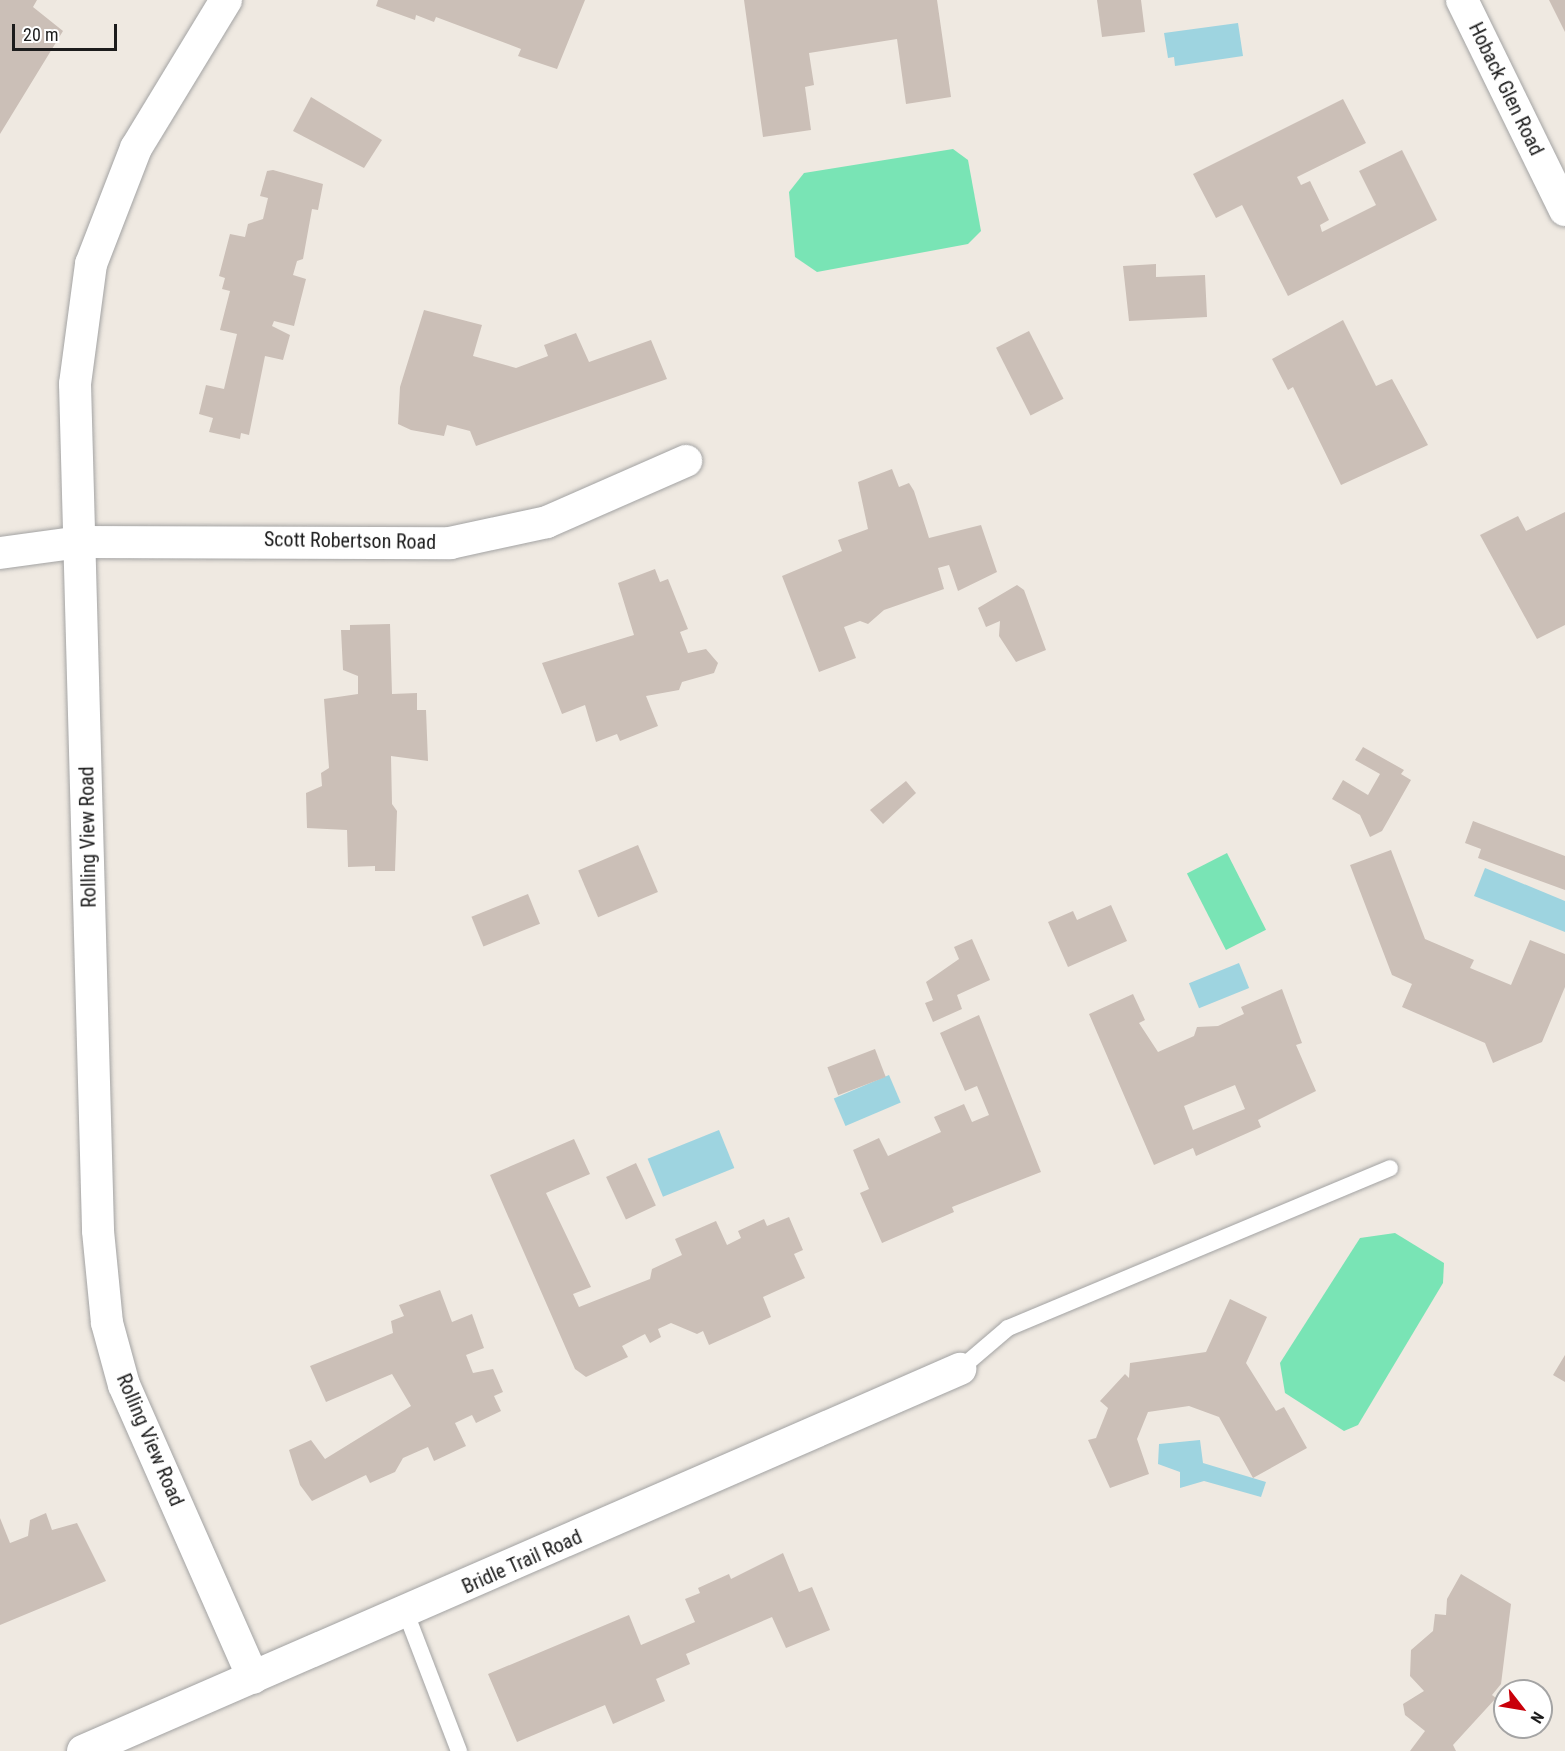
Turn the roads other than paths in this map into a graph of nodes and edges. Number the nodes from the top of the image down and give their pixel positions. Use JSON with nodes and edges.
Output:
{"nodes":[{"id":1,"x":226,"y":0,"type":"edge"},
{"id":2,"x":1462,"y":0,"type":"edge"},
{"id":3,"x":1565,"y":210,"type":"edge"},
{"id":4,"x":686,"y":461,"type":"dead end"},
{"id":5,"x":80,"y":542,"type":"junction"},
{"id":6,"x":0,"y":554,"type":"edge"},
{"id":7,"x":1390,"y":1168,"type":"dead end"},
{"id":8,"x":960,"y":1369,"type":"joint"},
{"id":9,"x":406,"y":1613,"type":"junction"},
{"id":10,"x":253,"y":1678,"type":"junction"},
{"id":11,"x":83,"y":1751,"type":"edge"},
{"id":12,"x":459,"y":1751,"type":"edge"}],
"edges":[{"from":1,"to":5,"type":"street","name":"Rolling View Road"},
{"from":2,"to":3,"type":"street","name":"Hoback Glen Road"},
{"from":4,"to":5,"type":"street","name":"Scott Robertson Road"},
{"from":5,"to":6,"type":"street","name":"Scott Robertson Road"},
{"from":5,"to":10,"type":"street","name":"Rolling View Road"},
{"from":7,"to":8,"type":"lane"},
{"from":8,"to":9,"type":"street","name":"Bridle Trail Road"},
{"from":9,"to":10,"type":"street","name":"Bridle Trail Road"},
{"from":9,"to":12,"type":"lane"},
{"from":10,"to":11,"type":"street","name":"Bridle Trail Road"}]}
